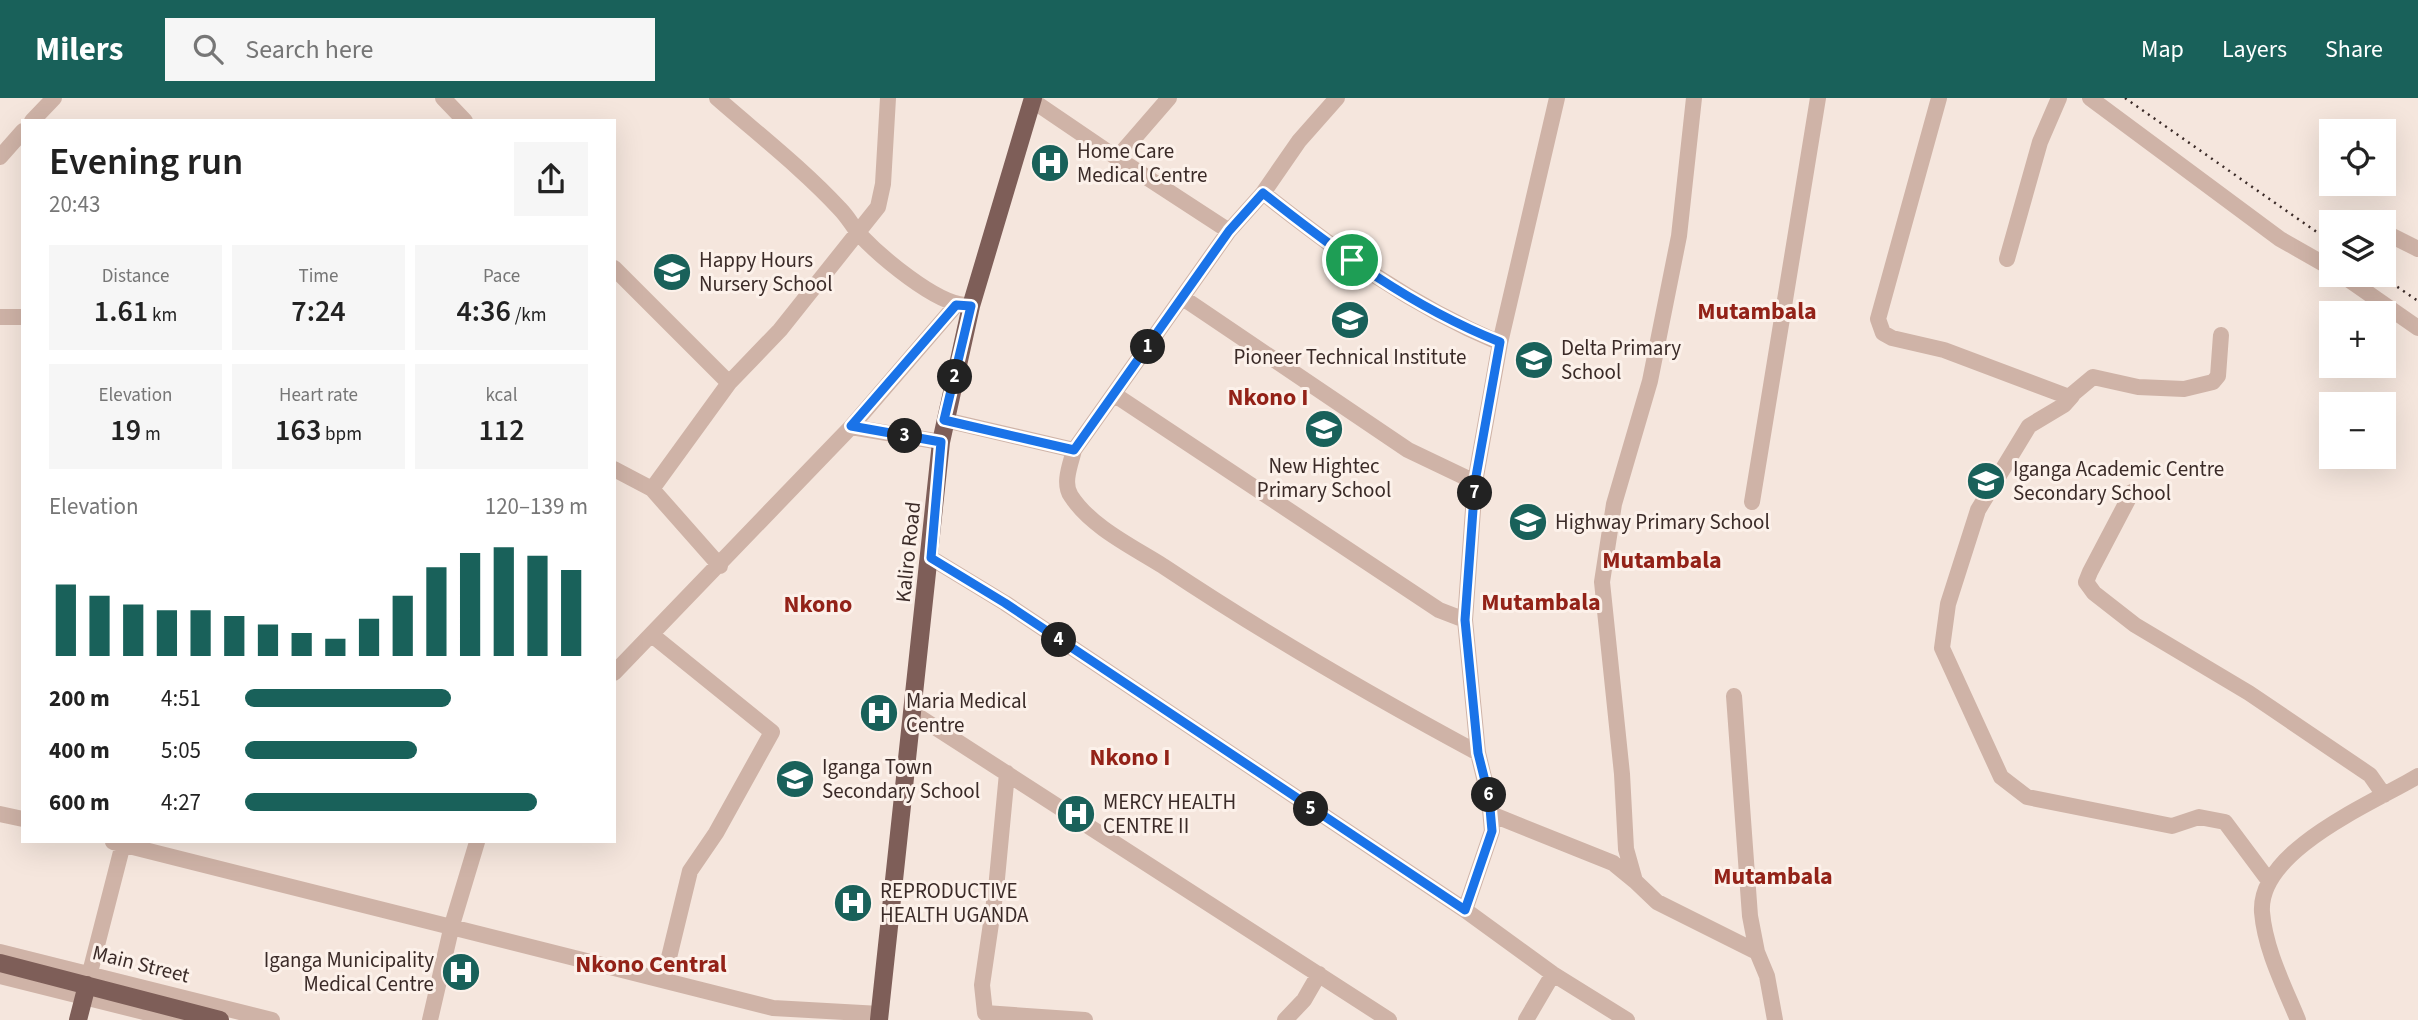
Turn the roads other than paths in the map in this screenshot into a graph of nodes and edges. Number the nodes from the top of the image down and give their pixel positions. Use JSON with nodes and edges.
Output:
{"nodes":[{"id":1,"x":54,"y":98,"type":"edge"},
{"id":2,"x":717,"y":98,"type":"edge"},
{"id":3,"x":888,"y":98,"type":"edge"},
{"id":4,"x":1169,"y":98,"type":"edge"},
{"id":5,"x":1337,"y":98,"type":"edge"},
{"id":6,"x":1557,"y":98,"type":"edge"},
{"id":7,"x":1694,"y":98,"type":"edge"},
{"id":8,"x":1818,"y":98,"type":"edge"},
{"id":9,"x":1938,"y":98,"type":"edge"},
{"id":10,"x":2059,"y":98,"type":"edge"},
{"id":11,"x":2090,"y":98,"type":"edge"},
{"id":12,"x":1033,"y":99,"type":"edge"},
{"id":13,"x":34,"y":119,"type":"edge"},
{"id":14,"x":21,"y":133,"type":"edge"},
{"id":15,"x":0,"y":157,"type":"edge"},
{"id":16,"x":1117,"y":158,"type":"junction"},
{"id":17,"x":1263,"y":193,"type":"junction"},
{"id":18,"x":1229,"y":231,"type":"junction"},
{"id":19,"x":859,"y":233,"type":"junction"},
{"id":20,"x":2396,"y":238,"type":"edge"},
{"id":21,"x":2418,"y":249,"type":"edge"},
{"id":22,"x":2007,"y":259,"type":"dead end"},
{"id":23,"x":2319,"y":261,"type":"edge"},
{"id":24,"x":616,"y":270,"type":"edge"},
{"id":25,"x":2359,"y":287,"type":"edge"},
{"id":26,"x":1183,"y":298,"type":"junction"},
{"id":27,"x":964,"y":305,"type":"junction"},
{"id":28,"x":0,"y":317,"type":"edge"},
{"id":29,"x":21,"y":317,"type":"edge"},
{"id":30,"x":2418,"y":328,"type":"edge"},
{"id":31,"x":2221,"y":335,"type":"dead end"},
{"id":32,"x":1500,"y":342,"type":"junction"},
{"id":33,"x":729,"y":383,"type":"junction"},
{"id":34,"x":1115,"y":395,"type":"junction"},
{"id":35,"x":2072,"y":396,"type":"junction"},
{"id":36,"x":944,"y":420,"type":"junction"},
{"id":37,"x":851,"y":426,"type":"junction"},
{"id":38,"x":941,"y":442,"type":"junction"},
{"id":39,"x":1074,"y":450,"type":"junction"},
{"id":40,"x":616,"y":470,"type":"edge"},
{"id":41,"x":1475,"y":482,"type":"junction"},
{"id":42,"x":652,"y":489,"type":"junction"},
{"id":43,"x":2132,"y":492,"type":"dead end"},
{"id":44,"x":1752,"y":502,"type":"dead end"},
{"id":45,"x":931,"y":558,"type":"junction"},
{"id":46,"x":720,"y":566,"type":"junction"},
{"id":47,"x":1465,"y":620,"type":"junction"},
{"id":48,"x":652,"y":635,"type":"junction"},
{"id":49,"x":616,"y":671,"type":"edge"},
{"id":50,"x":1734,"y":696,"type":"dead end"},
{"id":51,"x":913,"y":713,"type":"junction"},
{"id":52,"x":1478,"y":753,"type":"junction"},
{"id":53,"x":1007,"y":773,"type":"junction"},
{"id":54,"x":2418,"y":776,"type":"edge"},
{"id":55,"x":2384,"y":795,"type":"junction"},
{"id":56,"x":0,"y":814,"type":"edge"},
{"id":57,"x":1491,"y":814,"type":"junction"},
{"id":58,"x":21,"y":819,"type":"edge"},
{"id":59,"x":118,"y":843,"type":"edge"},
{"id":60,"x":477,"y":843,"type":"edge"},
{"id":61,"x":1635,"y":881,"type":"junction"},
{"id":62,"x":2269,"y":881,"type":"junction"},
{"id":63,"x":1465,"y":910,"type":"junction"},
{"id":64,"x":1751,"y":921,"type":"junction"},
{"id":65,"x":452,"y":925,"type":"junction"},
{"id":66,"x":1724,"y":935,"type":"junction"},
{"id":67,"x":0,"y":952,"type":"edge"},
{"id":68,"x":1757,"y":952,"type":"junction"},
{"id":69,"x":0,"y":963,"type":"edge"},
{"id":70,"x":1553,"y":974,"type":"junction"},
{"id":71,"x":1319,"y":975,"type":"junction"},
{"id":72,"x":0,"y":976,"type":"edge"},
{"id":73,"x":664,"y":978,"type":"junction"},
{"id":74,"x":87,"y":989,"type":"junction"},
{"id":75,"x":880,"y":1017,"type":"edge"},
{"id":76,"x":985,"y":1017,"type":"edge"},
{"id":77,"x":78,"y":1020,"type":"edge"},
{"id":78,"x":87,"y":1020,"type":"edge"},
{"id":79,"x":176,"y":1020,"type":"edge"},
{"id":80,"x":220,"y":1020,"type":"edge"},
{"id":81,"x":272,"y":1020,"type":"edge"},
{"id":82,"x":430,"y":1020,"type":"edge"},
{"id":83,"x":1085,"y":1020,"type":"edge"},
{"id":84,"x":1285,"y":1020,"type":"edge"},
{"id":85,"x":1389,"y":1020,"type":"edge"},
{"id":86,"x":1526,"y":1020,"type":"edge"},
{"id":87,"x":1627,"y":1020,"type":"edge"},
{"id":88,"x":1775,"y":1020,"type":"edge"},
{"id":89,"x":2298,"y":1020,"type":"edge"}],
"edges":[{"from":1,"to":13,"type":"street"},
{"from":2,"to":19,"type":"street"},
{"from":3,"to":19,"type":"street"},
{"from":4,"to":16,"type":"street"},
{"from":5,"to":17,"type":"street"},
{"from":6,"to":32,"type":"street"},
{"from":7,"to":61,"type":"street"},
{"from":8,"to":44,"type":"street"},
{"from":9,"to":35,"type":"street"},
{"from":10,"to":22,"type":"street"},
{"from":11,"to":23,"type":"street"},
{"from":12,"to":16,"type":"street"},
{"from":12,"to":27,"type":"main road","name":"Kaliro Road"},
{"from":14,"to":15,"type":"street"},
{"from":16,"to":18,"type":"street"},
{"from":17,"to":18,"type":"street"},
{"from":17,"to":32,"type":"street"},
{"from":18,"to":26,"type":"street"},
{"from":19,"to":27,"type":"street"},
{"from":19,"to":33,"type":"street"},
{"from":20,"to":21,"type":"street"},
{"from":24,"to":33,"type":"street"},
{"from":25,"to":30,"type":"street"},
{"from":26,"to":34,"type":"street"},
{"from":26,"to":41,"type":"street"},
{"from":27,"to":36,"type":"main road","name":"Kaliro Road"},
{"from":27,"to":37,"type":"street"},
{"from":28,"to":29,"type":"street"},
{"from":31,"to":35,"type":"street"},
{"from":32,"to":41,"type":"street"},
{"from":33,"to":42,"type":"street"},
{"from":34,"to":39,"type":"street"},
{"from":34,"to":47,"type":"street"},
{"from":35,"to":62,"type":"street"},
{"from":36,"to":38,"type":"main road","name":"Kaliro Road"},
{"from":36,"to":39,"type":"street"},
{"from":37,"to":38,"type":"street"},
{"from":37,"to":46,"type":"street"},
{"from":38,"to":45,"type":"main road","name":"Kaliro Road"},
{"from":39,"to":52,"type":"street"},
{"from":40,"to":42,"type":"street"},
{"from":41,"to":47,"type":"street"},
{"from":42,"to":46,"type":"street"},
{"from":43,"to":55,"type":"street"},
{"from":45,"to":51,"type":"main road","name":"Kaliro Road"},
{"from":45,"to":63,"type":"street"},
{"from":46,"to":48,"type":"street"},
{"from":47,"to":52,"type":"street"},
{"from":48,"to":49,"type":"street"},
{"from":48,"to":73,"type":"street"},
{"from":50,"to":64,"type":"street"},
{"from":51,"to":53,"type":"street"},
{"from":51,"to":75,"type":"main road","name":"Kaliro Road"},
{"from":52,"to":57,"type":"street"},
{"from":53,"to":71,"type":"street"},
{"from":53,"to":76,"type":"street"},
{"from":54,"to":55,"type":"street"},
{"from":55,"to":62,"type":"street"},
{"from":56,"to":58,"type":"street"},
{"from":57,"to":61,"type":"street"},
{"from":57,"to":63,"type":"street"},
{"from":59,"to":65,"type":"street"},
{"from":59,"to":74,"type":"street"},
{"from":60,"to":65,"type":"street"},
{"from":61,"to":66,"type":"street"},
{"from":62,"to":89,"type":"street"},
{"from":63,"to":70,"type":"street"},
{"from":64,"to":66,"type":"street"},
{"from":64,"to":68,"type":"street"},
{"from":65,"to":73,"type":"street"},
{"from":65,"to":82,"type":"street"},
{"from":66,"to":68,"type":"street"},
{"from":67,"to":74,"type":"street","name":"Main Street"},
{"from":68,"to":88,"type":"street"},
{"from":69,"to":74,"type":"main road","name":"Main Street"},
{"from":70,"to":86,"type":"street"},
{"from":70,"to":87,"type":"street"},
{"from":71,"to":84,"type":"street"},
{"from":71,"to":85,"type":"street"},
{"from":72,"to":74,"type":"street","name":"Main Street"},
{"from":73,"to":75,"type":"street"},
{"from":74,"to":77,"type":"main road"},
{"from":74,"to":78,"type":"main road"},
{"from":74,"to":79,"type":"street","name":"Main Street"},
{"from":74,"to":80,"type":"main road","name":"Main Street"},
{"from":74,"to":81,"type":"street","name":"Main Street"},
{"from":76,"to":83,"type":"street"}]}
